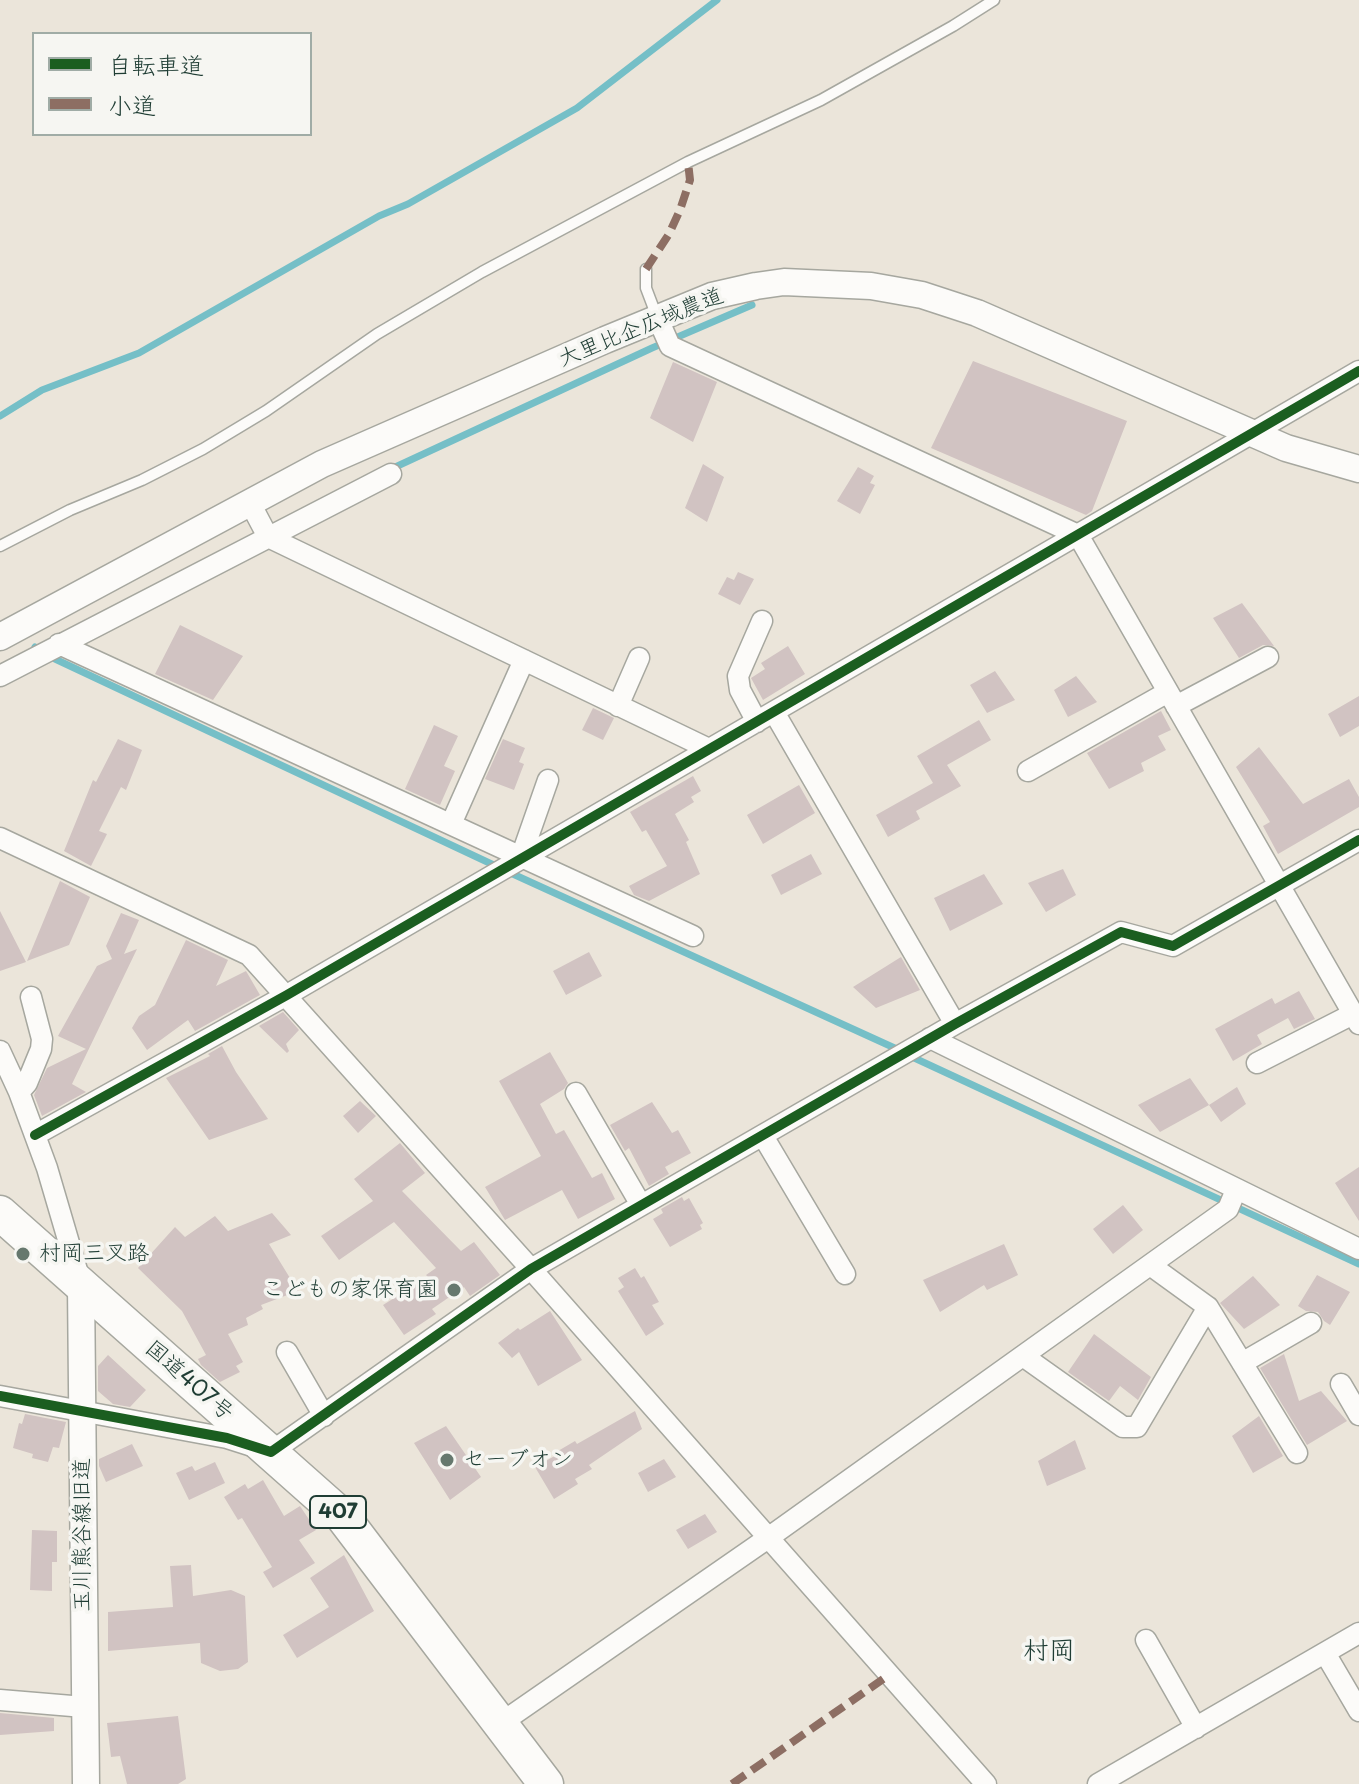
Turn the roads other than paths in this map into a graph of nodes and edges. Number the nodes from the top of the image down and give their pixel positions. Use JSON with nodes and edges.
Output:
{"nodes":[{"id":1,"x":994,"y":0,"type":"edge"},
{"id":2,"x":646,"y":269,"type":"dead end"},
{"id":3,"x":658,"y":319,"type":"junction"},
{"id":4,"x":1359,"y":371,"type":"edge"},
{"id":5,"x":1250,"y":434,"type":"junction"},
{"id":6,"x":1359,"y":469,"type":"edge"},
{"id":7,"x":391,"y":474,"type":"dead end"},
{"id":8,"x":249,"y":501,"type":"junction"},
{"id":9,"x":1078,"y":535,"type":"junction"},
{"id":10,"x":268,"y":537,"type":"junction"},
{"id":11,"x":0,"y":546,"type":"edge"},
{"id":12,"x":762,"y":621,"type":"dead end"},
{"id":13,"x":0,"y":637,"type":"edge"},
{"id":14,"x":59,"y":644,"type":"junction"},
{"id":15,"x":1268,"y":657,"type":"dead end"},
{"id":16,"x":639,"y":658,"type":"dead end"},
{"id":17,"x":524,"y":660,"type":"junction"},
{"id":18,"x":0,"y":676,"type":"edge"},
{"id":19,"x":1172,"y":699,"type":"junction"},
{"id":20,"x":618,"y":706,"type":"junction"},
{"id":21,"x":766,"y":717,"type":"junction"},
{"id":22,"x":709,"y":749,"type":"junction"},
{"id":23,"x":1028,"y":771,"type":"dead end"},
{"id":24,"x":548,"y":780,"type":"dead end"},
{"id":25,"x":451,"y":824,"type":"junction"},
{"id":26,"x":0,"y":838,"type":"edge"},
{"id":27,"x":1359,"y":840,"type":"edge"},
{"id":28,"x":521,"y":857,"type":"junction"},
{"id":29,"x":1279,"y":885,"type":"junction"},
{"id":30,"x":693,"y":936,"type":"dead end"},
{"id":31,"x":287,"y":995,"type":"junction"},
{"id":32,"x":31,"y":997,"type":"dead end"},
{"id":33,"x":1356,"y":1019,"type":"edge"},
{"id":34,"x":955,"y":1024,"type":"junction"},
{"id":35,"x":930,"y":1038,"type":"junction"},
{"id":36,"x":0,"y":1051,"type":"edge"},
{"id":37,"x":1257,"y":1063,"type":"dead end"},
{"id":38,"x":19,"y":1092,"type":"junction"},
{"id":39,"x":576,"y":1093,"type":"dead end"},
{"id":40,"x":35,"y":1135,"type":"junction"},
{"id":41,"x":763,"y":1136,"type":"junction"},
{"id":42,"x":1232,"y":1199,"type":"junction"},
{"id":43,"x":641,"y":1205,"type":"junction"},
{"id":44,"x":0,"y":1213,"type":"edge"},
{"id":45,"x":1359,"y":1249,"type":"edge"},
{"id":46,"x":1150,"y":1265,"type":"junction"},
{"id":47,"x":531,"y":1269,"type":"junction"},
{"id":48,"x":845,"y":1274,"type":"dead end"},
{"id":49,"x":81,"y":1286,"type":"junction"},
{"id":50,"x":1208,"y":1307,"type":"junction"},
{"id":51,"x":1311,"y":1323,"type":"dead end"},
{"id":52,"x":287,"y":1352,"type":"dead end"},
{"id":53,"x":1023,"y":1356,"type":"junction"},
{"id":54,"x":1242,"y":1363,"type":"junction"},
{"id":55,"x":1341,"y":1384,"type":"dead end"},
{"id":56,"x":0,"y":1396,"type":"edge"},
{"id":57,"x":83,"y":1410,"type":"junction"},
{"id":58,"x":1359,"y":1415,"type":"edge"},
{"id":59,"x":324,"y":1416,"type":"junction"},
{"id":60,"x":271,"y":1452,"type":"junction"},
{"id":61,"x":1297,"y":1453,"type":"dead end"},
{"id":62,"x":768,"y":1538,"type":"junction"},
{"id":63,"x":1359,"y":1633,"type":"edge"},
{"id":64,"x":1146,"y":1640,"type":"dead end"},
{"id":65,"x":1325,"y":1653,"type":"junction"},
{"id":66,"x":0,"y":1700,"type":"edge"},
{"id":67,"x":84,"y":1707,"type":"junction"},
{"id":68,"x":1359,"y":1711,"type":"edge"},
{"id":69,"x":501,"y":1723,"type":"junction"},
{"id":70,"x":1196,"y":1728,"type":"junction"},
{"id":71,"x":86,"y":1784,"type":"edge"},
{"id":72,"x":546,"y":1784,"type":"edge"},
{"id":73,"x":986,"y":1784,"type":"edge"},
{"id":74,"x":1098,"y":1784,"type":"edge"}],
"edges":[{"from":1,"to":11,"type":"lane"},
{"from":2,"to":3,"type":"lane"},
{"from":3,"to":5,"type":"street","name":"大里比企広域農道"},
{"from":3,"to":8,"type":"street","name":"大里比企広域農道"},
{"from":3,"to":9,"type":"street"},
{"from":4,"to":5,"type":"street"},
{"from":5,"to":6,"type":"street","name":"大里比企広域農道"},
{"from":5,"to":9,"type":"street"},
{"from":7,"to":10,"type":"street"},
{"from":8,"to":10,"type":"street"},
{"from":8,"to":13,"type":"street","name":"大里比企広域農道"},
{"from":9,"to":19,"type":"street"},
{"from":9,"to":21,"type":"street"},
{"from":10,"to":14,"type":"street"},
{"from":10,"to":17,"type":"street"},
{"from":12,"to":21,"type":"street"},
{"from":14,"to":18,"type":"street"},
{"from":14,"to":25,"type":"street"},
{"from":15,"to":19,"type":"street"},
{"from":16,"to":20,"type":"street"},
{"from":17,"to":20,"type":"street"},
{"from":17,"to":25,"type":"street"},
{"from":19,"to":23,"type":"street"},
{"from":19,"to":29,"type":"street"},
{"from":20,"to":22,"type":"street"},
{"from":21,"to":22,"type":"street"},
{"from":21,"to":34,"type":"street"},
{"from":22,"to":28,"type":"street"},
{"from":24,"to":28,"type":"street"},
{"from":25,"to":28,"type":"street"},
{"from":26,"to":31,"type":"street"},
{"from":27,"to":29,"type":"street"},
{"from":28,"to":30,"type":"street"},
{"from":28,"to":31,"type":"street"},
{"from":29,"to":33,"type":"street"},
{"from":29,"to":34,"type":"street"},
{"from":31,"to":40,"type":"street"},
{"from":31,"to":47,"type":"street"},
{"from":32,"to":38,"type":"street"},
{"from":33,"to":37,"type":"street"},
{"from":34,"to":35,"type":"street"},
{"from":35,"to":41,"type":"street"},
{"from":35,"to":42,"type":"street"},
{"from":36,"to":38,"type":"street"},
{"from":38,"to":40,"type":"street"},
{"from":39,"to":43,"type":"street"},
{"from":40,"to":49,"type":"street"},
{"from":41,"to":43,"type":"street"},
{"from":41,"to":48,"type":"street"},
{"from":42,"to":45,"type":"street"},
{"from":42,"to":46,"type":"street"},
{"from":43,"to":47,"type":"street"},
{"from":44,"to":49,"type":"highway","name":"国道407号","number":"407"},
{"from":46,"to":50,"type":"street"},
{"from":46,"to":53,"type":"street"},
{"from":47,"to":59,"type":"street"},
{"from":47,"to":62,"type":"street"},
{"from":49,"to":57,"type":"street","name":"玉川熊谷線旧道"},
{"from":49,"to":60,"type":"highway","name":"国道407号","number":"407"},
{"from":50,"to":53,"type":"street"},
{"from":50,"to":54,"type":"street"},
{"from":51,"to":54,"type":"street"},
{"from":52,"to":59,"type":"street"},
{"from":53,"to":62,"type":"street"},
{"from":54,"to":61,"type":"street"},
{"from":55,"to":58,"type":"street"},
{"from":56,"to":57,"type":"street"},
{"from":57,"to":60,"type":"street"},
{"from":57,"to":67,"type":"street","name":"玉川熊谷線旧道"},
{"from":59,"to":60,"type":"street"},
{"from":60,"to":69,"type":"highway","name":"国道407号","number":"407"},
{"from":62,"to":69,"type":"street"},
{"from":62,"to":73,"type":"street"},
{"from":63,"to":65,"type":"street"},
{"from":64,"to":70,"type":"street"},
{"from":65,"to":68,"type":"street"},
{"from":65,"to":70,"type":"street"},
{"from":66,"to":67,"type":"street"},
{"from":67,"to":71,"type":"street","name":"玉川熊谷線旧道"},
{"from":69,"to":72,"type":"highway","name":"国道407号","number":"407"},
{"from":70,"to":74,"type":"street"}]}
